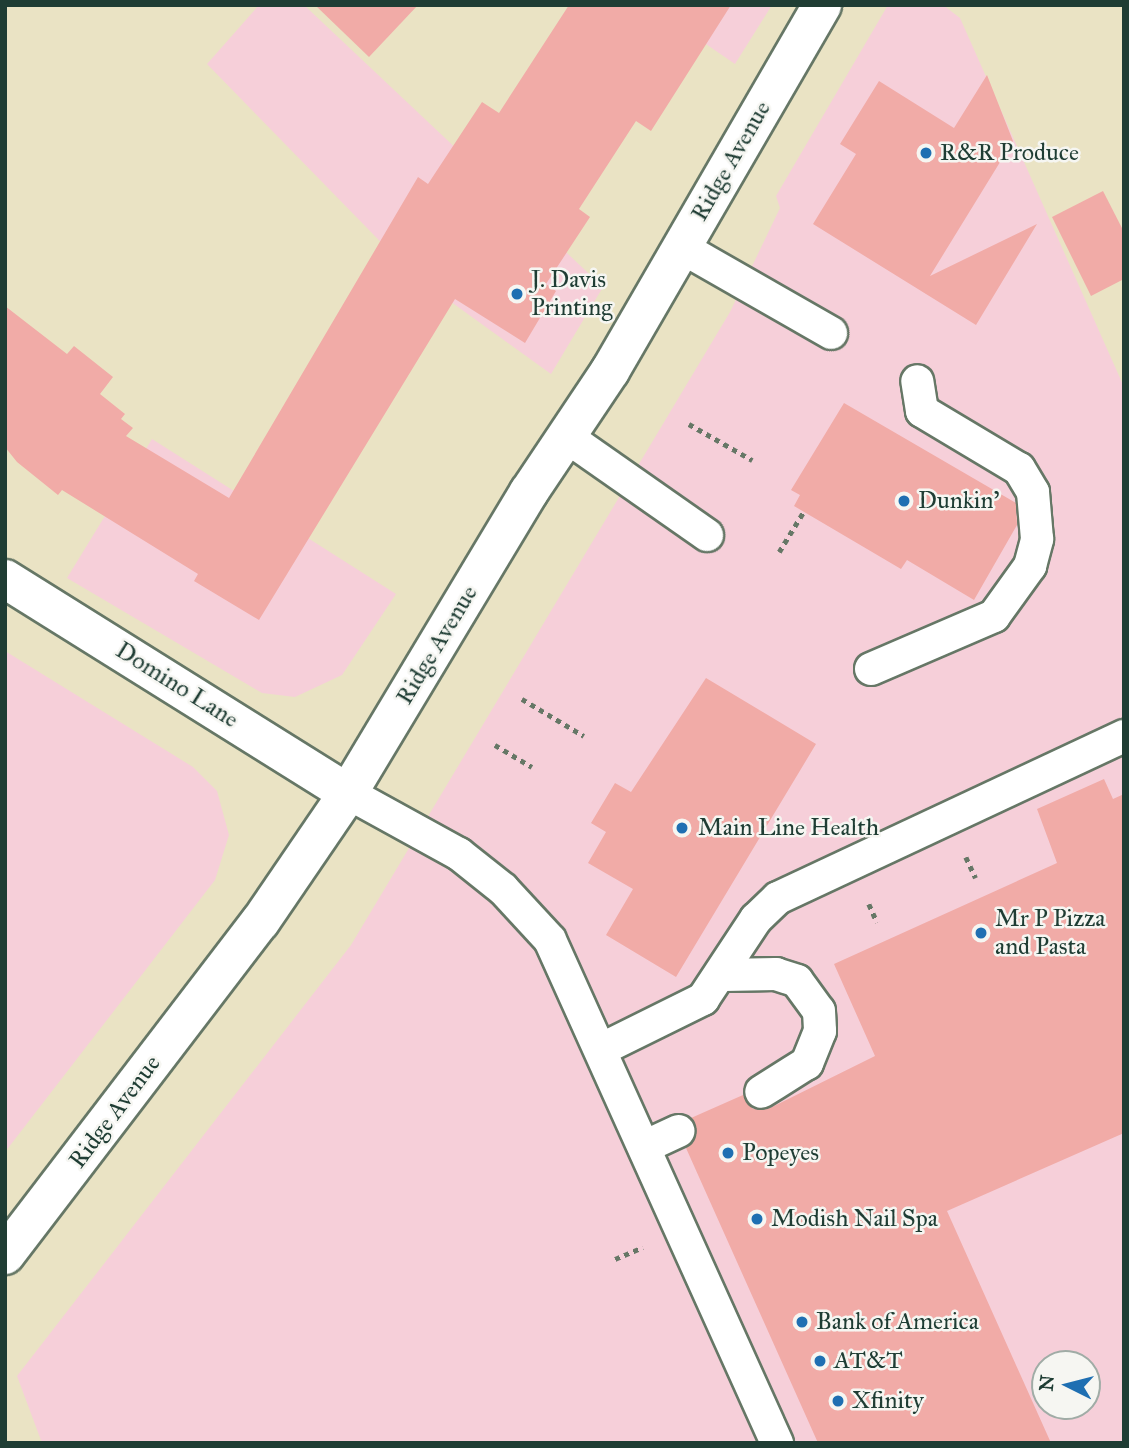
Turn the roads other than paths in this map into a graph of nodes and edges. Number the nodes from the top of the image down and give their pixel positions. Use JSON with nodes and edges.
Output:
{"nodes":[{"id":1,"x":822,"y":5,"type":"edge"},
{"id":2,"x":681,"y":247,"type":"junction"},
{"id":3,"x":831,"y":333,"type":"dead end"},
{"id":4,"x":917,"y":381,"type":"dead end"},
{"id":5,"x":567,"y":437,"type":"junction"},
{"id":6,"x":707,"y":535,"type":"dead end"},
{"id":7,"x":5,"y":579,"type":"edge"},
{"id":8,"x":871,"y":669,"type":"dead end"},
{"id":9,"x":1124,"y":736,"type":"edge"},
{"id":10,"x":348,"y":793,"type":"junction"},
{"id":11,"x":724,"y":975,"type":"junction"},
{"id":12,"x":602,"y":1049,"type":"junction"},
{"id":13,"x":761,"y":1092,"type":"dead end"},
{"id":14,"x":678,"y":1131,"type":"dead end"},
{"id":15,"x":644,"y":1147,"type":"junction"},
{"id":16,"x":5,"y":1255,"type":"edge"},
{"id":17,"x":777,"y":1443,"type":"edge"}],
"edges":[{"from":1,"to":2,"type":"main road","name":"Ridge Avenue"},
{"from":2,"to":3,"type":"lane"},
{"from":2,"to":5,"type":"main road","name":"Ridge Avenue"},
{"from":4,"to":8,"type":"lane"},
{"from":5,"to":6,"type":"lane"},
{"from":5,"to":10,"type":"main road","name":"Ridge Avenue"},
{"from":7,"to":10,"type":"main road","name":"Domino Lane"},
{"from":9,"to":11,"type":"lane"},
{"from":10,"to":12,"type":"lane"},
{"from":10,"to":16,"type":"main road","name":"Ridge Avenue"},
{"from":11,"to":12,"type":"lane"},
{"from":11,"to":13,"type":"lane"},
{"from":12,"to":15,"type":"lane"},
{"from":14,"to":15,"type":"lane"},
{"from":15,"to":17,"type":"lane"}]}
